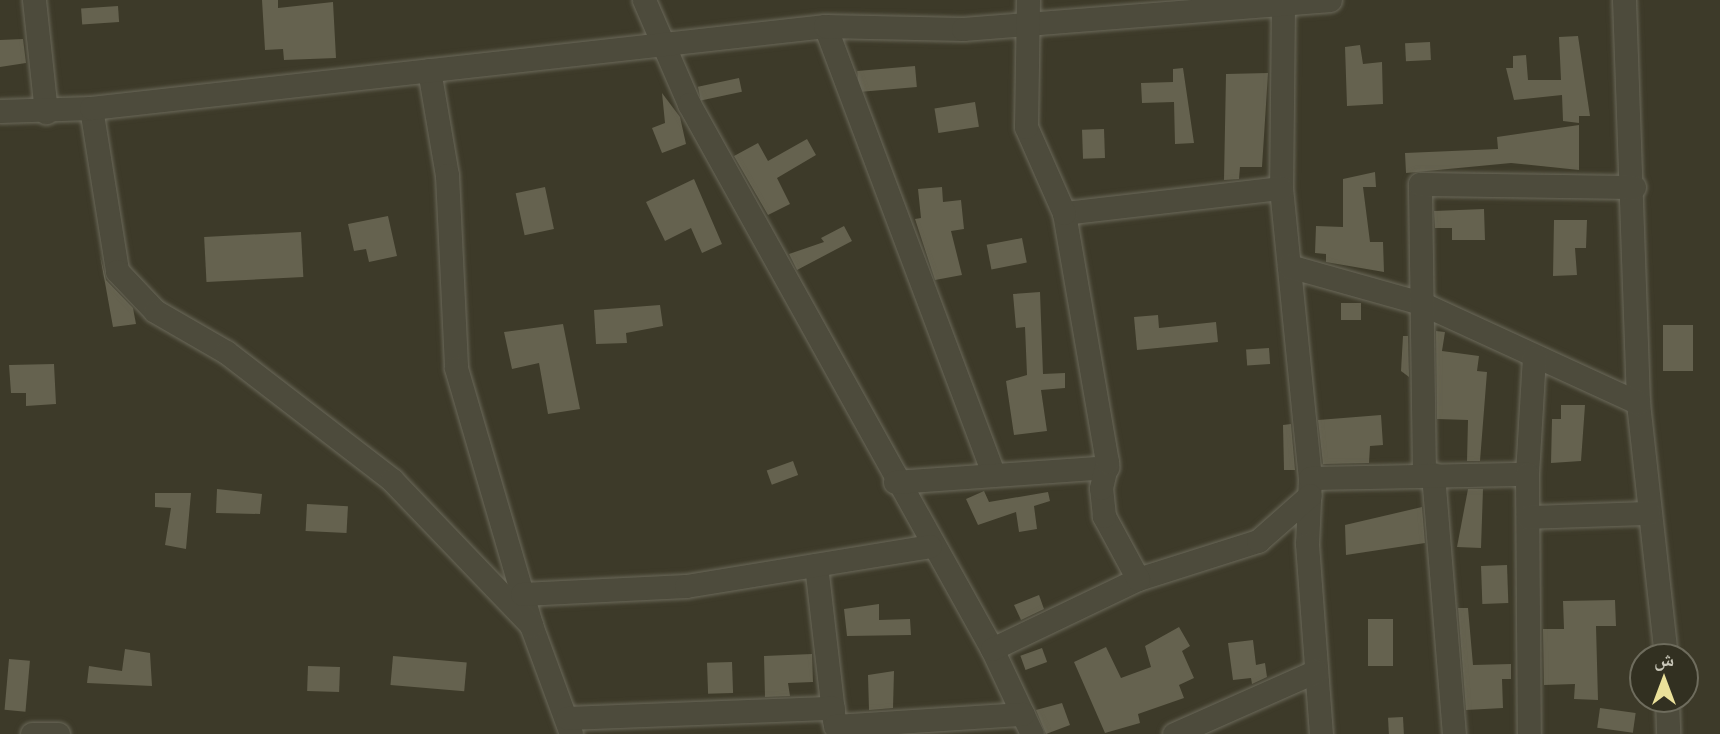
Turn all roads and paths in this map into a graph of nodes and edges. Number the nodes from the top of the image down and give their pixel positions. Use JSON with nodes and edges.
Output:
{"nodes":[{"id":1,"x":34,"y":0,"type":"edge"},
{"id":2,"x":644,"y":0,"type":"edge"},
{"id":3,"x":1028,"y":0,"type":"edge"},
{"id":4,"x":1330,"y":0,"type":"edge"},
{"id":5,"x":1624,"y":0,"type":"edge"},
{"id":6,"x":1278,"y":4,"type":"edge"},
{"id":7,"x":1030,"y":25,"type":"junction"},
{"id":8,"x":825,"y":26,"type":"junction"},
{"id":9,"x":659,"y":44,"type":"junction"},
{"id":10,"x":429,"y":70,"type":"junction"},
{"id":11,"x":91,"y":108,"type":"junction"},
{"id":12,"x":0,"y":111,"type":"edge"},
{"id":13,"x":46,"y":112,"type":"junction"},
{"id":14,"x":1634,"y":187,"type":"junction"},
{"id":15,"x":1281,"y":188,"type":"junction"},
{"id":16,"x":1064,"y":213,"type":"junction"},
{"id":17,"x":1289,"y":266,"type":"junction"},
{"id":18,"x":1421,"y":303,"type":"junction"},
{"id":19,"x":1534,"y":356,"type":"junction"},
{"id":20,"x":1638,"y":403,"type":"junction"},
{"id":21,"x":1107,"y":467,"type":"junction"},
{"id":22,"x":993,"y":473,"type":"junction"},
{"id":23,"x":1428,"y":474,"type":"junction"},
{"id":24,"x":1527,"y":474,"type":"junction"},
{"id":25,"x":895,"y":481,"type":"junction"},
{"id":26,"x":1310,"y":486,"type":"junction"},
{"id":27,"x":1649,"y":513,"type":"junction"},
{"id":28,"x":1528,"y":517,"type":"junction"},
{"id":29,"x":930,"y":546,"type":"junction"},
{"id":30,"x":816,"y":565,"type":"junction"},
{"id":31,"x":1138,"y":579,"type":"junction"},
{"id":32,"x":522,"y":594,"type":"junction"},
{"id":33,"x":531,"y":625,"type":"junction"},
{"id":34,"x":1664,"y":643,"type":"edge"},
{"id":35,"x":992,"y":649,"type":"junction"},
{"id":36,"x":1316,"y":671,"type":"junction"},
{"id":37,"x":1667,"y":713,"type":"edge"},
{"id":38,"x":834,"y":722,"type":"edge"},
{"id":39,"x":1028,"y":724,"type":"edge"},
{"id":40,"x":569,"y":726,"type":"edge"},
{"id":41,"x":32,"y":734,"type":"edge"},
{"id":42,"x":58,"y":734,"type":"edge"},
{"id":43,"x":1174,"y":734,"type":"edge"},
{"id":44,"x":1321,"y":734,"type":"edge"},
{"id":45,"x":1454,"y":734,"type":"edge"},
{"id":46,"x":1528,"y":734,"type":"edge"},
{"id":47,"x":1668,"y":734,"type":"edge"}],
"edges":[{"from":1,"to":13,"type":"street"},
{"from":2,"to":9,"type":"street"},
{"from":3,"to":7,"type":"street"},
{"from":4,"to":6,"type":"street"},
{"from":5,"to":14,"type":"street"},
{"from":6,"to":7,"type":"street"},
{"from":6,"to":15,"type":"street"},
{"from":7,"to":8,"type":"street"},
{"from":7,"to":16,"type":"street"},
{"from":8,"to":9,"type":"street"},
{"from":8,"to":22,"type":"street"},
{"from":9,"to":10,"type":"street"},
{"from":9,"to":25,"type":"street"},
{"from":10,"to":11,"type":"street"},
{"from":10,"to":32,"type":"street"},
{"from":11,"to":13,"type":"street"},
{"from":11,"to":33,"type":"street"},
{"from":12,"to":13,"type":"street"},
{"from":14,"to":18,"type":"street"},
{"from":14,"to":20,"type":"street"},
{"from":15,"to":16,"type":"street"},
{"from":15,"to":17,"type":"street"},
{"from":16,"to":21,"type":"street"},
{"from":17,"to":18,"type":"street"},
{"from":17,"to":26,"type":"street"},
{"from":18,"to":19,"type":"street"},
{"from":18,"to":23,"type":"street"},
{"from":19,"to":20,"type":"street"},
{"from":19,"to":24,"type":"street"},
{"from":20,"to":27,"type":"street"},
{"from":21,"to":22,"type":"street"},
{"from":21,"to":31,"type":"street"},
{"from":22,"to":25,"type":"street"},
{"from":23,"to":24,"type":"street"},
{"from":23,"to":26,"type":"street"},
{"from":23,"to":45,"type":"street"},
{"from":24,"to":28,"type":"street"},
{"from":25,"to":29,"type":"street"},
{"from":26,"to":31,"type":"street"},
{"from":26,"to":36,"type":"street"},
{"from":27,"to":28,"type":"street"},
{"from":27,"to":34,"type":"street"},
{"from":28,"to":46,"type":"street"},
{"from":29,"to":30,"type":"street"},
{"from":29,"to":35,"type":"street"},
{"from":30,"to":32,"type":"street"},
{"from":30,"to":38,"type":"street"},
{"from":31,"to":35,"type":"street"},
{"from":32,"to":33,"type":"street"},
{"from":33,"to":40,"type":"street"},
{"from":35,"to":39,"type":"street"},
{"from":36,"to":43,"type":"street"},
{"from":36,"to":44,"type":"street"},
{"from":37,"to":47,"type":"street"},
{"from":38,"to":39,"type":"street"},
{"from":38,"to":40,"type":"street"},
{"from":41,"to":42,"type":"street"}]}
